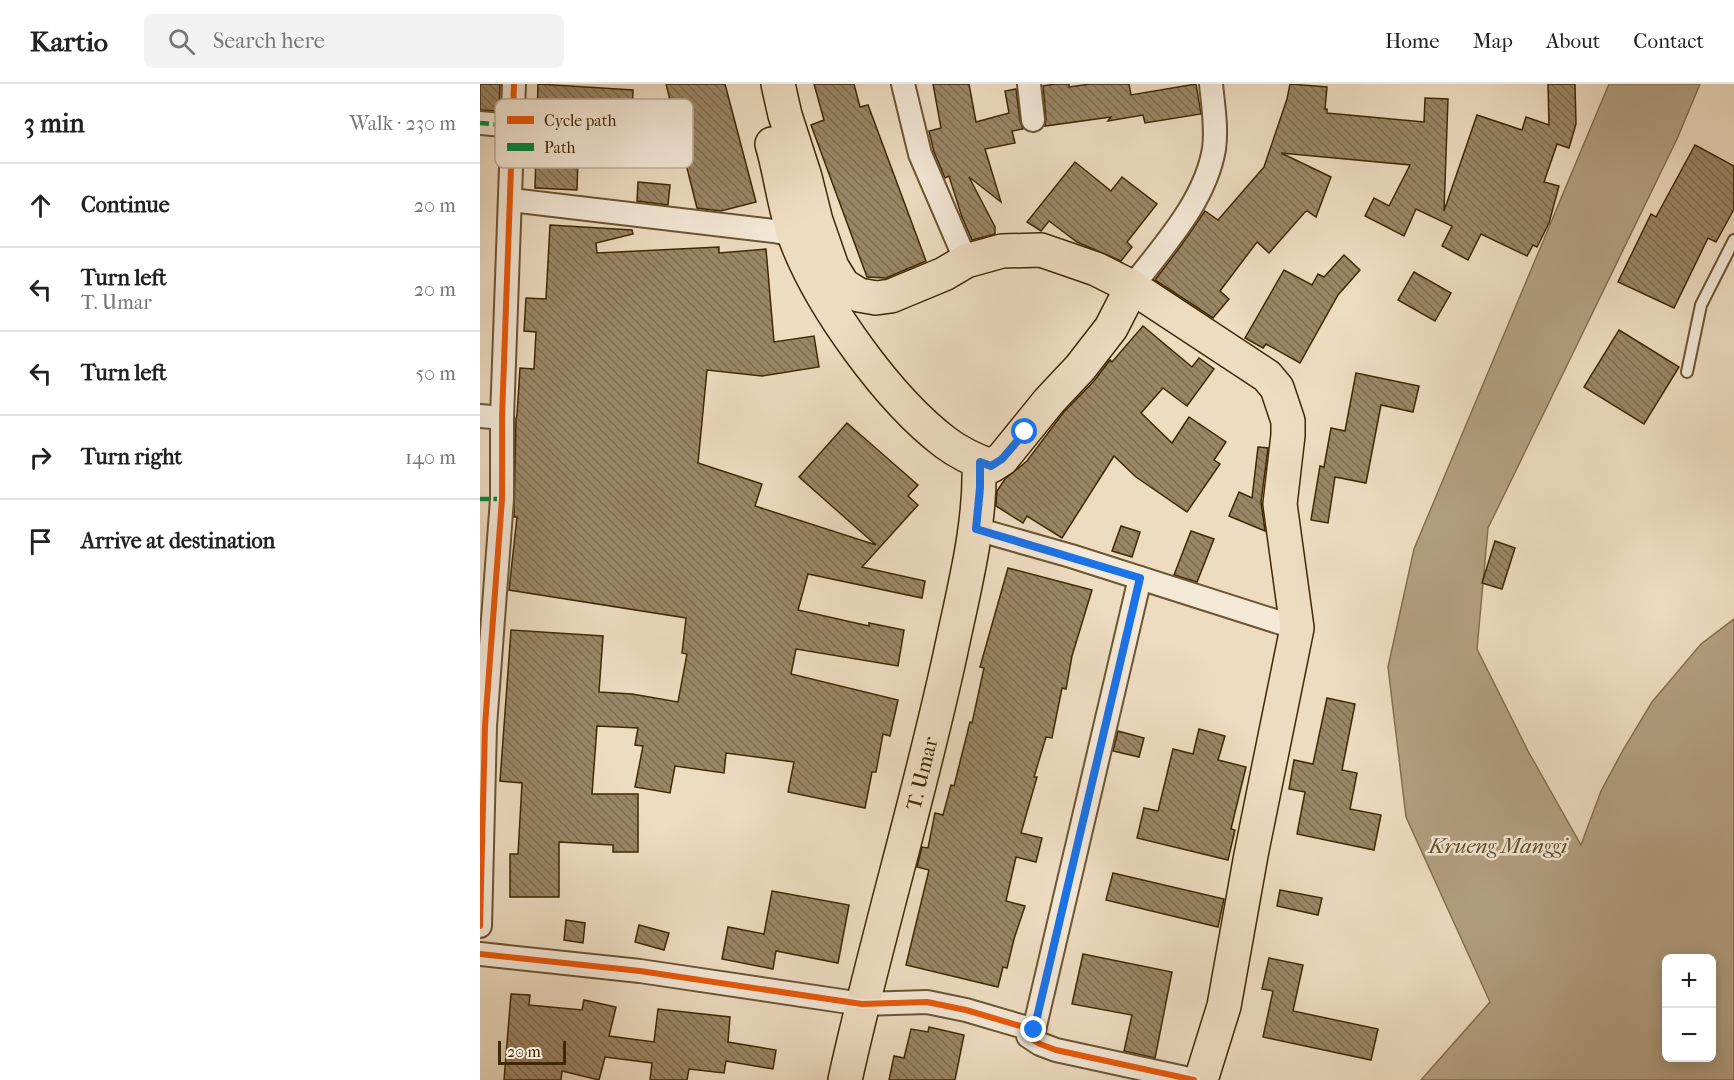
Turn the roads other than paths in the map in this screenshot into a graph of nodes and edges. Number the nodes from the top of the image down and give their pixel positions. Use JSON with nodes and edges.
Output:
{"nodes":[{"id":1,"x":514,"y":84,"type":"edge"},
{"id":2,"x":756,"y":84,"type":"edge"},
{"id":3,"x":778,"y":84,"type":"edge"},
{"id":4,"x":903,"y":84,"type":"edge"},
{"id":5,"x":1029,"y":84,"type":"edge"},
{"id":6,"x":1211,"y":84,"type":"edge"},
{"id":7,"x":514,"y":99,"type":"edge"},
{"id":8,"x":1033,"y":120,"type":"dead end"},
{"id":9,"x":480,"y":123,"type":"edge"},
{"id":10,"x":495,"y":124,"type":"edge"},
{"id":11,"x":512,"y":168,"type":"edge"},
{"id":12,"x":511,"y":200,"type":"junction"},
{"id":13,"x":794,"y":235,"type":"junction"},
{"id":14,"x":1734,"y":240,"type":"edge"},
{"id":15,"x":966,"y":261,"type":"junction"},
{"id":16,"x":1131,"y":287,"type":"junction"},
{"id":17,"x":1687,"y":372,"type":"dead end"},
{"id":18,"x":491,"y":417,"type":"edge"},
{"id":19,"x":980,"y":462,"type":"junction"},
{"id":20,"x":491,"y":499,"type":"edge"},
{"id":21,"x":976,"y":529,"type":"junction"},
{"id":22,"x":1140,"y":578,"type":"junction"},
{"id":23,"x":1297,"y":628,"type":"junction"},
{"id":24,"x":480,"y":926,"type":"edge"},
{"id":25,"x":480,"y":954,"type":"edge"},
{"id":26,"x":862,"y":1004,"type":"junction"},
{"id":27,"x":1034,"y":1030,"type":"junction"},
{"id":28,"x":845,"y":1080,"type":"edge"},
{"id":29,"x":1194,"y":1080,"type":"edge"},
{"id":30,"x":1201,"y":1080,"type":"edge"}],
"edges":[{"from":1,"to":7,"type":"street"},
{"from":2,"to":13,"type":"main road"},
{"from":3,"to":15,"type":"main road"},
{"from":4,"to":15,"type":"street"},
{"from":5,"to":8,"type":"street"},
{"from":6,"to":16,"type":"street"},
{"from":9,"to":10,"type":"street"},
{"from":11,"to":12,"type":"street"},
{"from":12,"to":13,"type":"street"},
{"from":12,"to":18,"type":"street"},
{"from":13,"to":19,"type":"main road"},
{"from":14,"to":17,"type":"lane"},
{"from":15,"to":16,"type":"main road"},
{"from":16,"to":19,"type":"main road"},
{"from":16,"to":23,"type":"main road"},
{"from":18,"to":20,"type":"street"},
{"from":19,"to":21,"type":"main road","name":"T. Umar"},
{"from":20,"to":24,"type":"street"},
{"from":21,"to":22,"type":"street"},
{"from":21,"to":26,"type":"main road","name":"T. Umar"},
{"from":22,"to":23,"type":"street"},
{"from":22,"to":27,"type":"street"},
{"from":23,"to":30,"type":"main road"},
{"from":25,"to":26,"type":"street"},
{"from":26,"to":27,"type":"street"},
{"from":26,"to":28,"type":"main road","name":"T. Umar"},
{"from":27,"to":29,"type":"street"}]}
